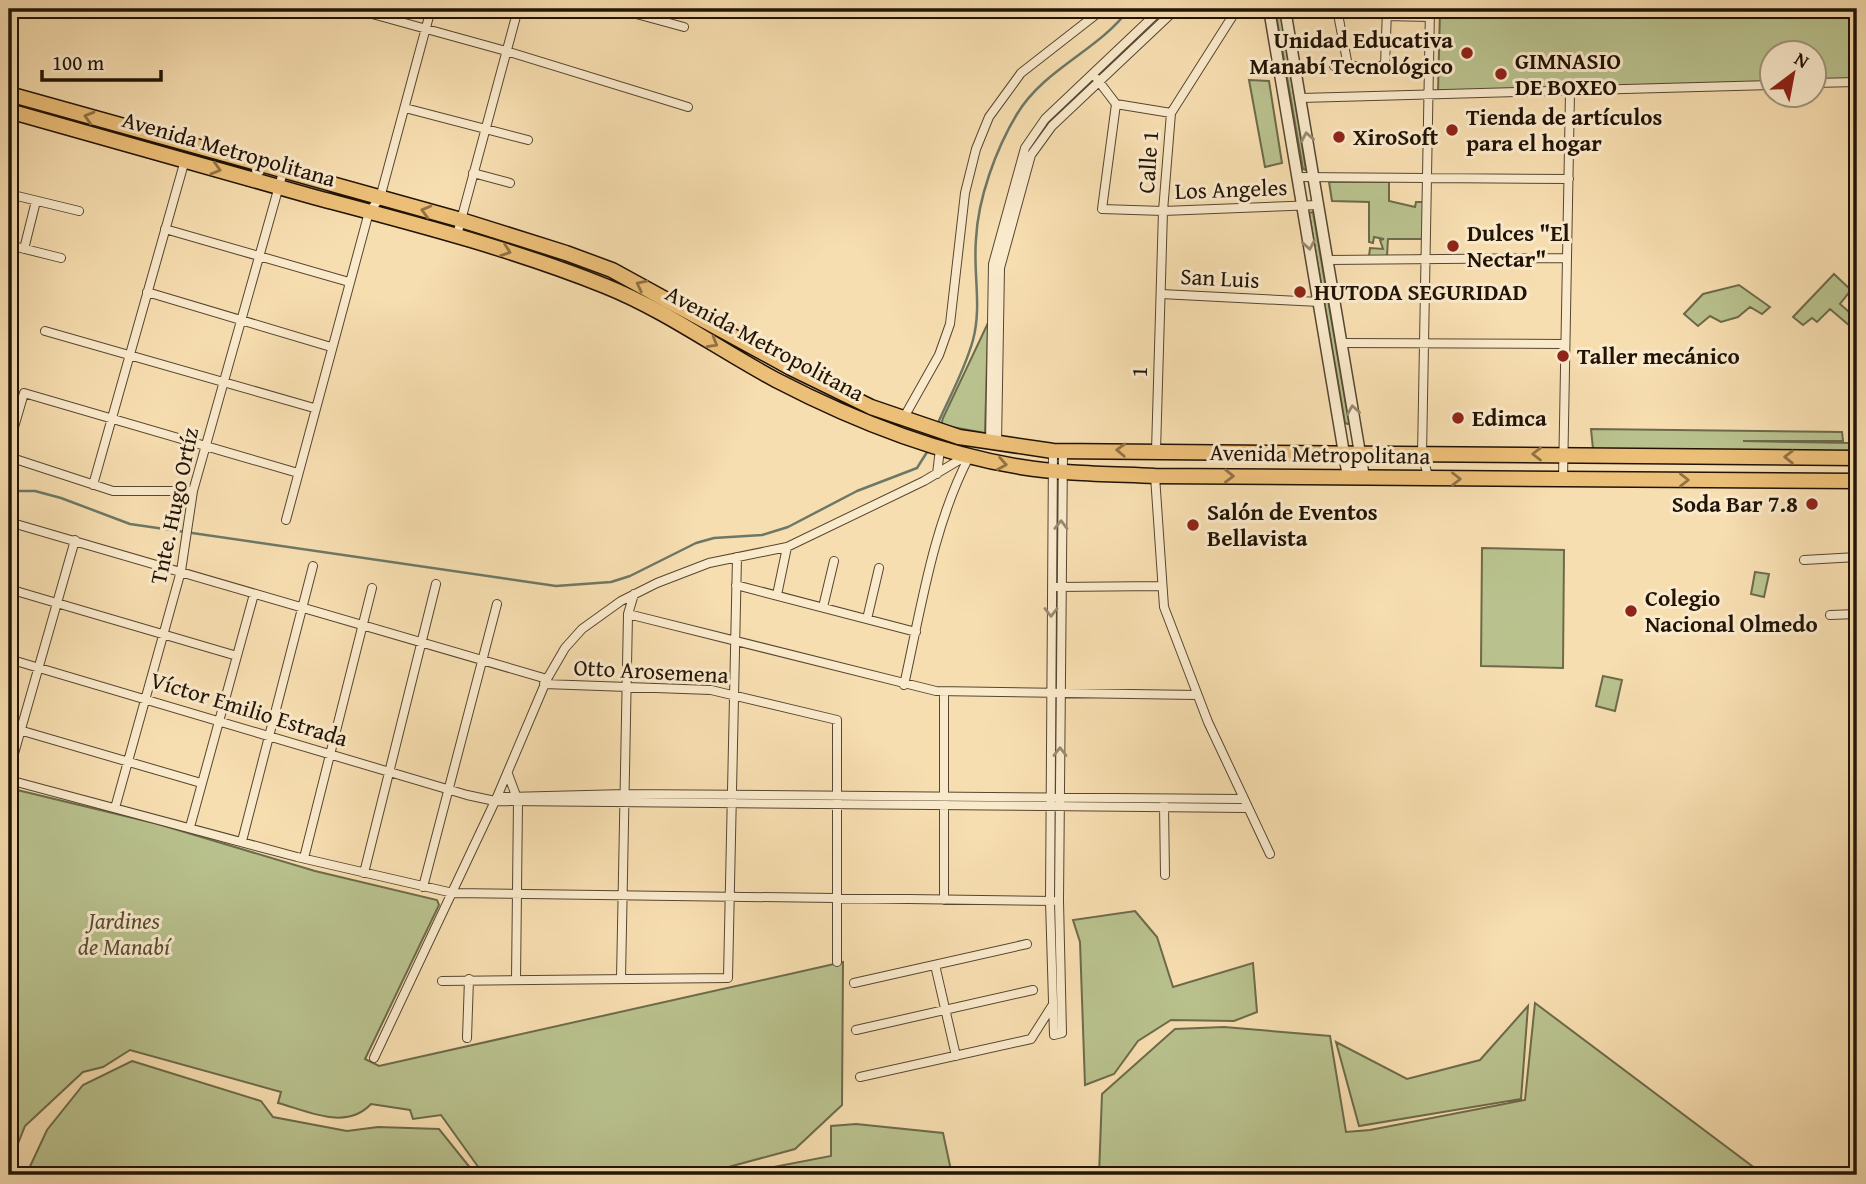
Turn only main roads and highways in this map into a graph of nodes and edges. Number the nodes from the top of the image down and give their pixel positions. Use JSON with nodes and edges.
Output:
{"nodes":[{"id":1,"x":9,"y":94,"type":"edge"},
{"id":2,"x":9,"y":111,"type":"edge"},
{"id":3,"x":698,"y":316,"type":"junction"},
{"id":4,"x":690,"y":330,"type":"junction"},
{"id":5,"x":1857,"y":458,"type":"edge"},
{"id":6,"x":1857,"y":481,"type":"edge"}],
"edges":[{"from":3,"to":1,"type":"highway","name":"Avenida Metropolitana","one_way":true},
{"from":2,"to":4,"type":"highway","name":"Avenida Metropolitana","one_way":true},
{"from":3,"to":4,"type":"highway"},
{"from":5,"to":3,"type":"highway","name":"Avenida Metropolitana","one_way":true},
{"from":4,"to":6,"type":"highway","name":"Avenida Metropolitana","one_way":true}]}
